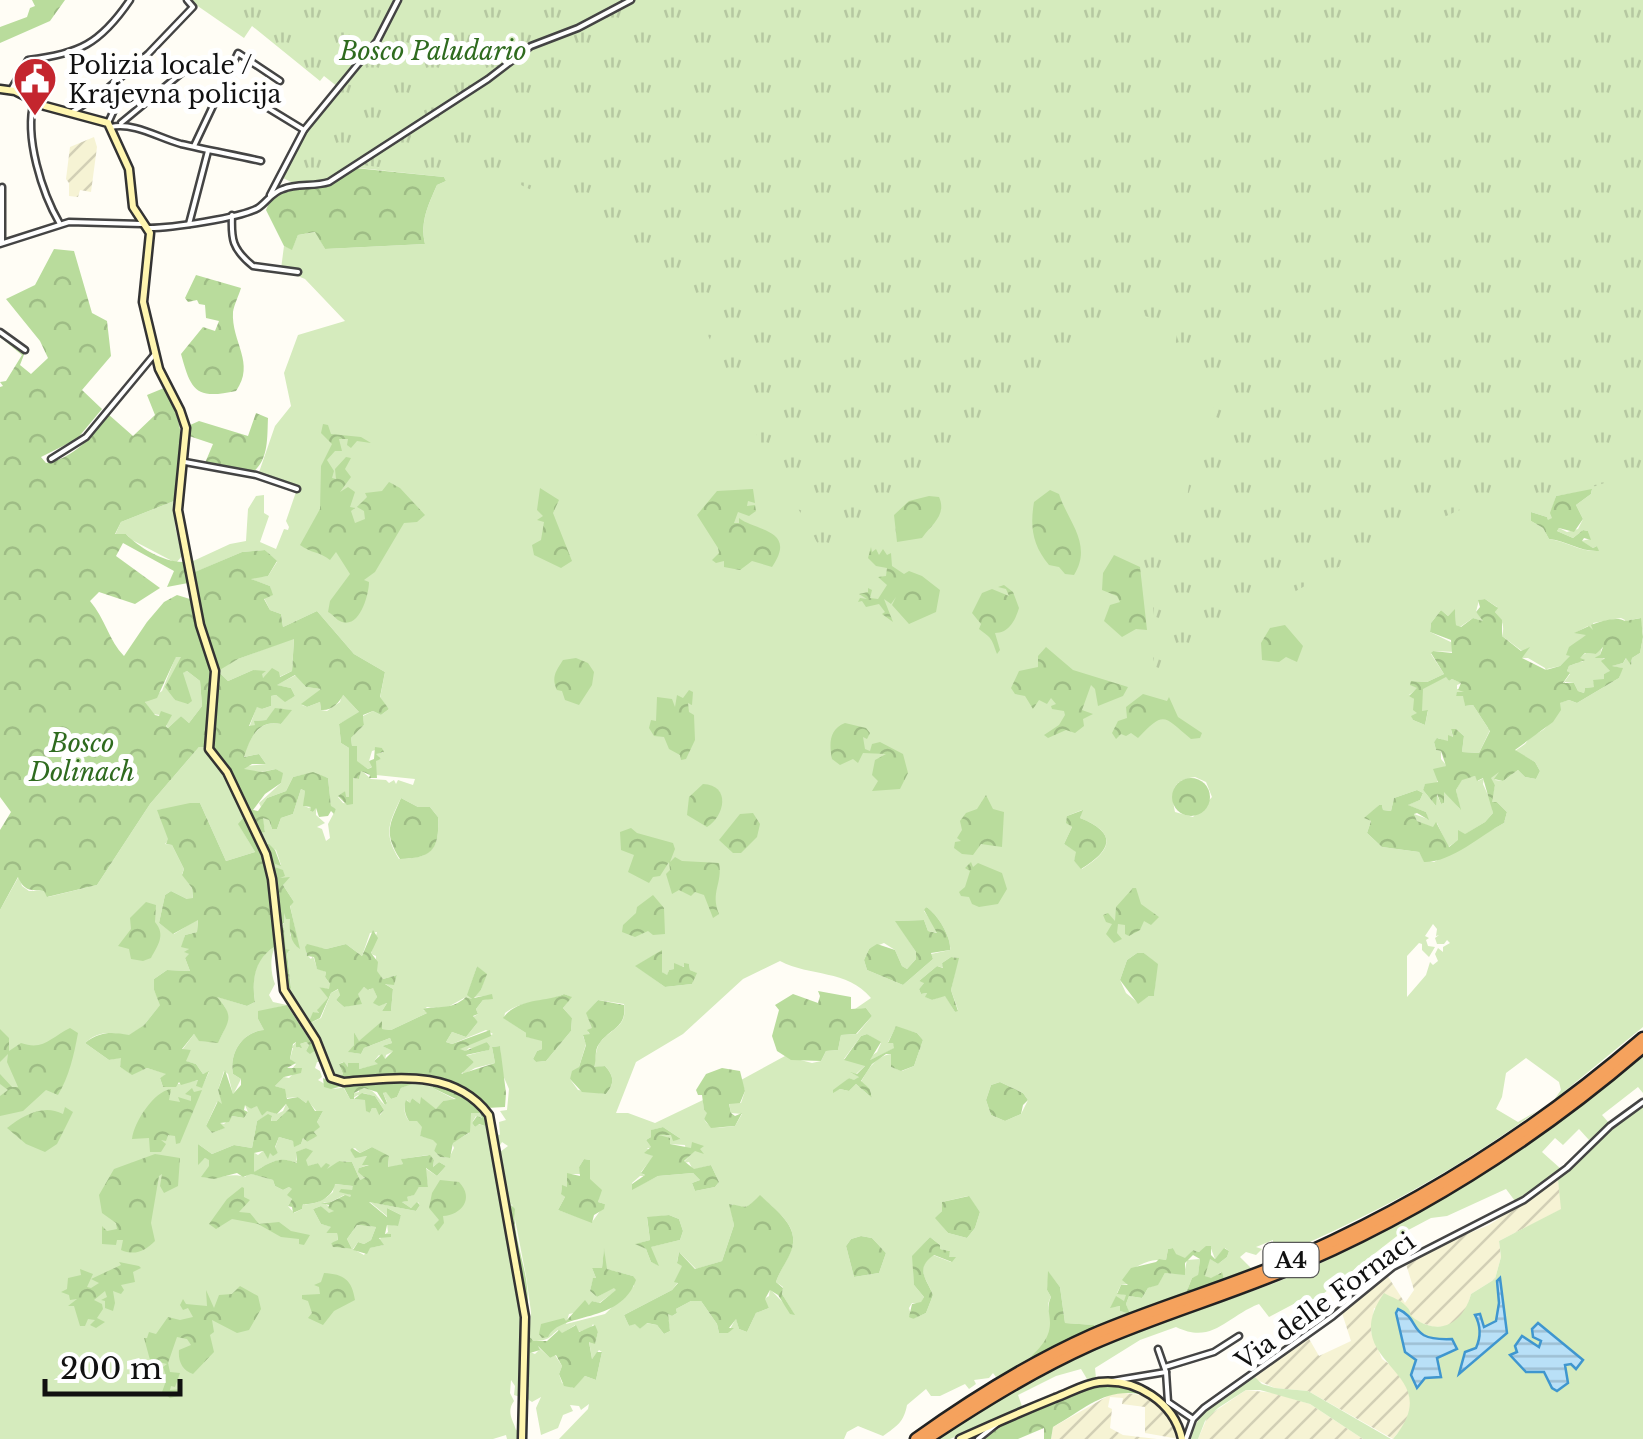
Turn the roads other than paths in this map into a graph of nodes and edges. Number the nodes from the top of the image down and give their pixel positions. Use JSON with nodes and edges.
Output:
{"nodes":[{"id":1,"x":130,"y":0,"type":"edge"},
{"id":2,"x":187,"y":0,"type":"edge"},
{"id":3,"x":398,"y":0,"type":"edge"},
{"id":4,"x":632,"y":0,"type":"edge"},
{"id":5,"x":190,"y":66,"type":"dead end"},
{"id":6,"x":280,"y":80,"type":"dead end"},
{"id":7,"x":222,"y":85,"type":"junction"},
{"id":8,"x":0,"y":89,"type":"edge"},
{"id":9,"x":11,"y":90,"type":"junction"},
{"id":10,"x":101,"y":94,"type":"junction"},
{"id":11,"x":34,"y":101,"type":"junction"},
{"id":12,"x":75,"y":113,"type":"junction"},
{"id":13,"x":113,"y":125,"type":"junction"},
{"id":14,"x":304,"y":130,"type":"junction"},
{"id":15,"x":194,"y":146,"type":"junction"},
{"id":16,"x":208,"y":149,"type":"junction"},
{"id":17,"x":261,"y":161,"type":"dead end"},
{"id":18,"x":278,"y":180,"type":"junction"},
{"id":19,"x":288,"y":186,"type":"junction"},
{"id":20,"x":2,"y":187,"type":"edge"},
{"id":21,"x":268,"y":200,"type":"junction"},
{"id":22,"x":232,"y":214,"type":"junction"},
{"id":23,"x":60,"y":224,"type":"junction"},
{"id":24,"x":189,"y":224,"type":"junction"},
{"id":25,"x":146,"y":226,"type":"junction"},
{"id":26,"x":1,"y":243,"type":"edge"},
{"id":27,"x":298,"y":272,"type":"dead end"},
{"id":28,"x":0,"y":332,"type":"edge"},
{"id":29,"x":25,"y":350,"type":"dead end"},
{"id":30,"x":154,"y":355,"type":"junction"},
{"id":31,"x":51,"y":458,"type":"dead end"},
{"id":32,"x":184,"y":462,"type":"junction"},
{"id":33,"x":297,"y":487,"type":"dead end"},
{"id":34,"x":1643,"y":1038,"type":"edge"},
{"id":35,"x":1643,"y":1047,"type":"edge"},
{"id":36,"x":1643,"y":1102,"type":"edge"},
{"id":37,"x":1239,"y":1336,"type":"dead end"},
{"id":38,"x":1158,"y":1349,"type":"dead end"},
{"id":39,"x":1165,"y":1369,"type":"junction"},
{"id":40,"x":1110,"y":1382,"type":"junction"},
{"id":41,"x":1194,"y":1419,"type":"junction"},
{"id":42,"x":999,"y":1422,"type":"junction"},
{"id":43,"x":522,"y":1439,"type":"edge"},
{"id":44,"x":916,"y":1439,"type":"edge"},
{"id":45,"x":928,"y":1439,"type":"edge"},
{"id":46,"x":960,"y":1439,"type":"edge"},
{"id":47,"x":978,"y":1439,"type":"edge"},
{"id":48,"x":1184,"y":1439,"type":"edge"}],
"edges":[{"from":1,"to":9,"type":"street"},
{"from":2,"to":10,"type":"street"},
{"from":3,"to":14,"type":"street"},
{"from":4,"to":19,"type":"street"},
{"from":5,"to":13,"type":"street"},
{"from":6,"to":7,"type":"street"},
{"from":7,"to":14,"type":"street"},
{"from":7,"to":15,"type":"street"},
{"from":8,"to":9,"type":"street"},
{"from":9,"to":11,"type":"street"},
{"from":10,"to":12,"type":"street"},
{"from":10,"to":13,"type":"street"},
{"from":11,"to":12,"type":"street"},
{"from":11,"to":23,"type":"street"},
{"from":12,"to":13,"type":"street"},
{"from":13,"to":15,"type":"street"},
{"from":13,"to":25,"type":"street"},
{"from":14,"to":18,"type":"street"},
{"from":15,"to":16,"type":"street"},
{"from":16,"to":17,"type":"street"},
{"from":16,"to":24,"type":"street"},
{"from":18,"to":19,"type":"street"},
{"from":18,"to":21,"type":"street"},
{"from":19,"to":21,"type":"street"},
{"from":20,"to":26,"type":"street"},
{"from":21,"to":22,"type":"street"},
{"from":22,"to":24,"type":"street"},
{"from":22,"to":27,"type":"street"},
{"from":23,"to":25,"type":"street"},
{"from":23,"to":26,"type":"street"},
{"from":24,"to":25,"type":"street"},
{"from":25,"to":30,"type":"street"},
{"from":28,"to":29,"type":"street"},
{"from":30,"to":31,"type":"street"},
{"from":30,"to":32,"type":"street"},
{"from":32,"to":33,"type":"street"},
{"from":32,"to":43,"type":"street"},
{"from":34,"to":44,"type":"highway","number":"A4"},
{"from":35,"to":45,"type":"highway","number":"A4"},
{"from":36,"to":41,"type":"street","name":"Via delle Fornaci"},
{"from":37,"to":39,"type":"street"},
{"from":38,"to":39,"type":"street"},
{"from":39,"to":40,"type":"street"},
{"from":39,"to":41,"type":"street"},
{"from":40,"to":42,"type":"street"},
{"from":40,"to":48,"type":"street"},
{"from":41,"to":48,"type":"street","name":"Via delle Fornaci"},
{"from":42,"to":46,"type":"street"},
{"from":42,"to":47,"type":"street"}]}
